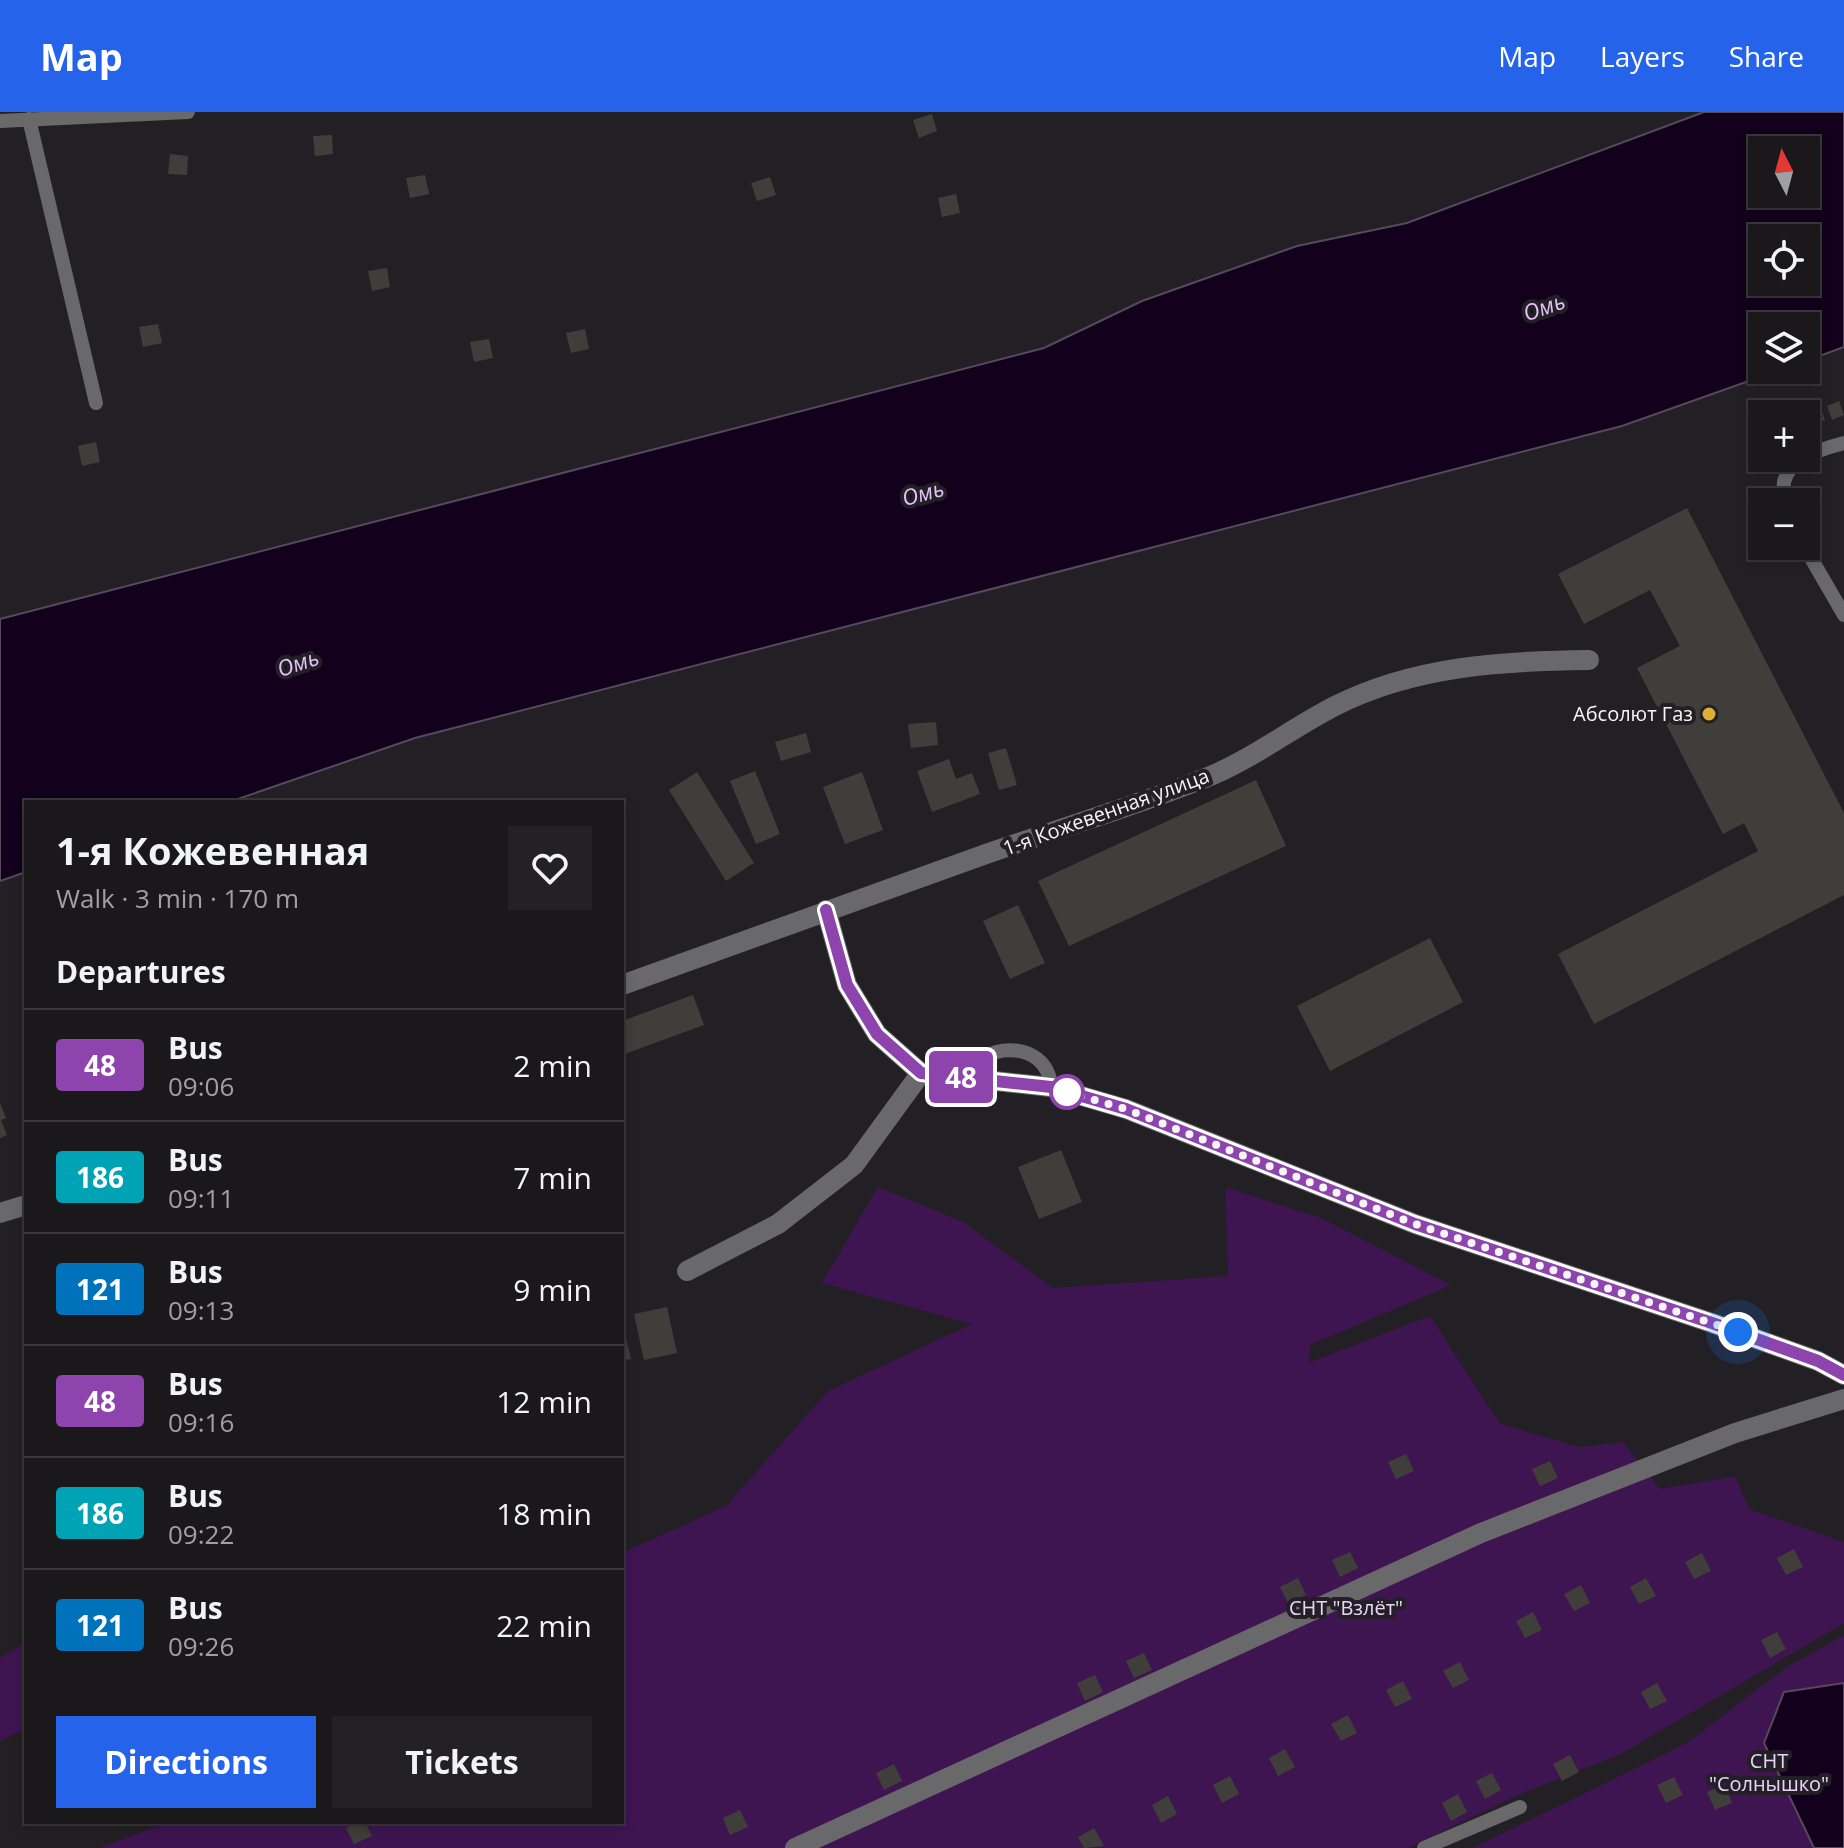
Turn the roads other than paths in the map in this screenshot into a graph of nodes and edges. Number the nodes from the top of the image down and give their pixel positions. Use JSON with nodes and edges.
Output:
{"nodes":[{"id":1,"x":188,"y":112,"type":"edge"},
{"id":2,"x":29,"y":119,"type":"junction"},
{"id":3,"x":0,"y":121,"type":"edge"},
{"id":4,"x":96,"y":403,"type":"dead end"},
{"id":5,"x":1844,"y":443,"type":"edge"},
{"id":6,"x":1784,"y":488,"type":"edge"},
{"id":7,"x":1812,"y":560,"type":"edge"},
{"id":8,"x":1844,"y":615,"type":"edge"},
{"id":9,"x":1589,"y":660,"type":"dead end"},
{"id":10,"x":826,"y":910,"type":"junction"},
{"id":11,"x":624,"y":984,"type":"edge"},
{"id":12,"x":921,"y":1073,"type":"junction"},
{"id":13,"x":969,"y":1078,"type":"junction"},
{"id":14,"x":1051,"y":1087,"type":"junction"},
{"id":15,"x":24,"y":1206,"type":"edge"},
{"id":16,"x":0,"y":1213,"type":"edge"},
{"id":17,"x":687,"y":1271,"type":"dead end"},
{"id":18,"x":1844,"y":1375,"type":"edge"},
{"id":19,"x":1844,"y":1399,"type":"edge"},
{"id":20,"x":1520,"y":1807,"type":"dead end"},
{"id":21,"x":795,"y":1848,"type":"edge"},
{"id":22,"x":1424,"y":1848,"type":"edge"}],
"edges":[{"from":1,"to":2,"type":"lane"},
{"from":2,"to":3,"type":"lane"},
{"from":2,"to":4,"type":"lane"},
{"from":5,"to":6,"type":"lane"},
{"from":7,"to":8,"type":"lane"},
{"from":9,"to":10,"type":"street","name":"1-я Кожевенная улица"},
{"from":10,"to":11,"type":"street","name":"1-я Кожевенная улица"},
{"from":10,"to":12,"type":"street"},
{"from":12,"to":13,"type":"street"},
{"from":12,"to":17,"type":"street"},
{"from":13,"to":14,"type":"street"},
{"from":13,"to":14,"type":"lane"},
{"from":14,"to":18,"type":"street"},
{"from":15,"to":16,"type":"street"},
{"from":19,"to":21,"type":"street"},
{"from":20,"to":22,"type":"lane"}]}
